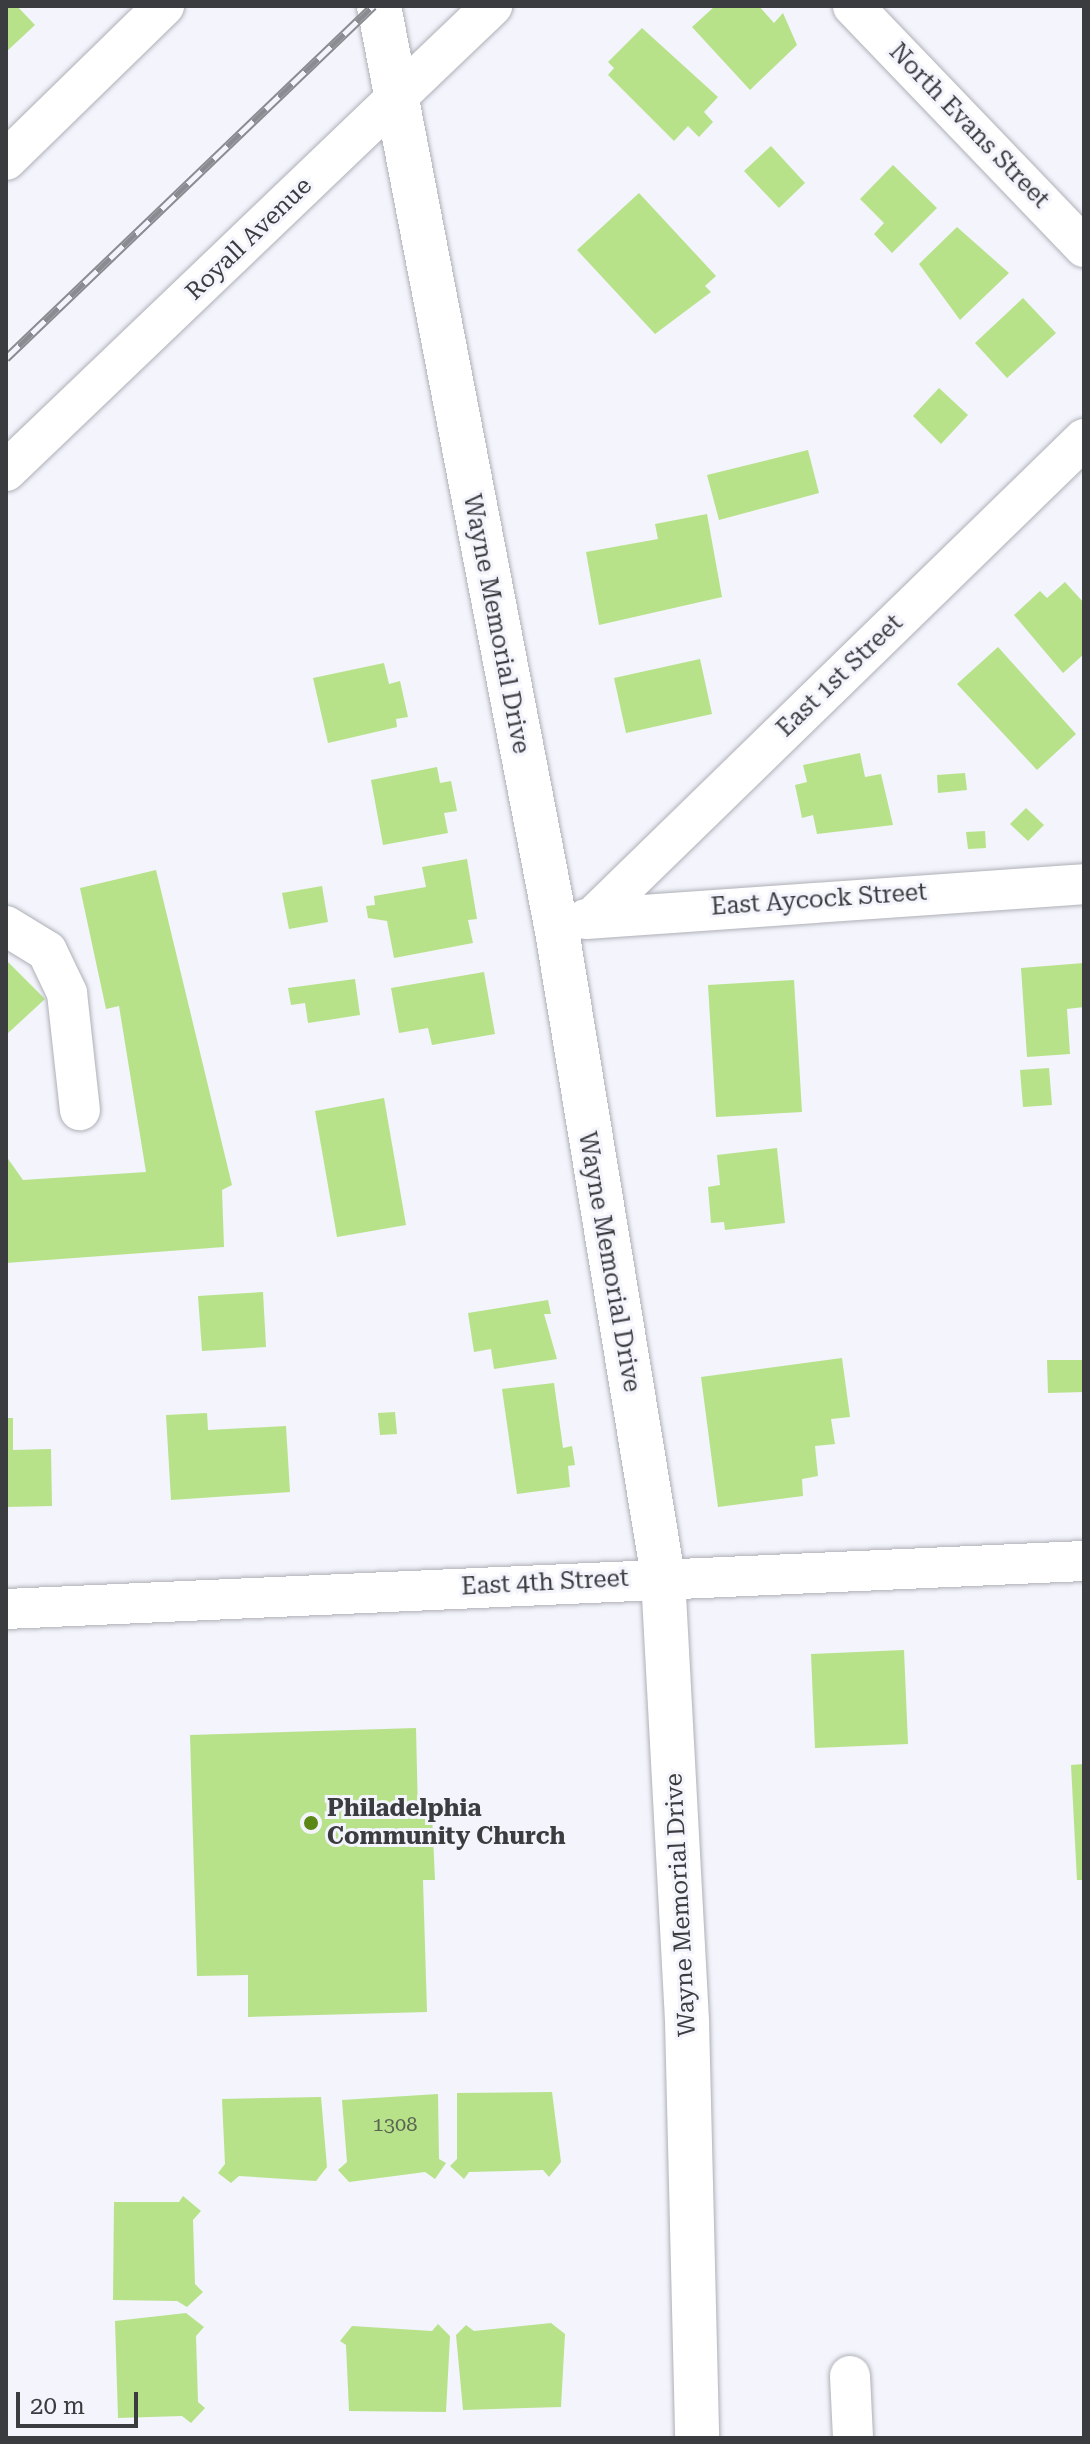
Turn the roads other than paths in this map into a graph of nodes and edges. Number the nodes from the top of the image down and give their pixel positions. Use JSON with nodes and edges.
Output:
{"nodes":[{"id":1,"x":164,"y":6,"type":"edge"},
{"id":2,"x":379,"y":6,"type":"edge"},
{"id":3,"x":492,"y":6,"type":"edge"},
{"id":4,"x":853,"y":6,"type":"edge"},
{"id":5,"x":393,"y":100,"type":"junction"},
{"id":6,"x":6,"y":160,"type":"edge"},
{"id":7,"x":1084,"y":247,"type":"edge"},
{"id":8,"x":1084,"y":439,"type":"edge"},
{"id":9,"x":6,"y":471,"type":"edge"},
{"id":10,"x":1084,"y":884,"type":"edge"},
{"id":11,"x":577,"y":923,"type":"junction"},
{"id":12,"x":6,"y":926,"type":"edge"},
{"id":13,"x":80,"y":1110,"type":"dead end"},
{"id":14,"x":1084,"y":1561,"type":"edge"},
{"id":15,"x":663,"y":1577,"type":"junction"},
{"id":16,"x":6,"y":1609,"type":"edge"},
{"id":17,"x":850,"y":2376,"type":"dead end"},
{"id":18,"x":697,"y":2438,"type":"edge"},
{"id":19,"x":853,"y":2438,"type":"edge"}],
"edges":[{"from":1,"to":6,"type":"street"},
{"from":2,"to":5,"type":"main road","name":"Wayne Memorial Drive"},
{"from":3,"to":5,"type":"street","name":"Royall Avenue"},
{"from":4,"to":7,"type":"street","name":"North Evans Street"},
{"from":5,"to":9,"type":"street","name":"Royall Avenue"},
{"from":5,"to":11,"type":"main road","name":"Wayne Memorial Drive"},
{"from":8,"to":11,"type":"street","name":"East 1st Street"},
{"from":10,"to":11,"type":"street","name":"East Aycock Street"},
{"from":11,"to":15,"type":"main road","name":"Wayne Memorial Drive"},
{"from":12,"to":13,"type":"street"},
{"from":14,"to":15,"type":"street","name":"East 4th Street"},
{"from":15,"to":16,"type":"street","name":"East 4th Street"},
{"from":15,"to":18,"type":"main road","name":"Wayne Memorial Drive"},
{"from":17,"to":19,"type":"street"}]}
